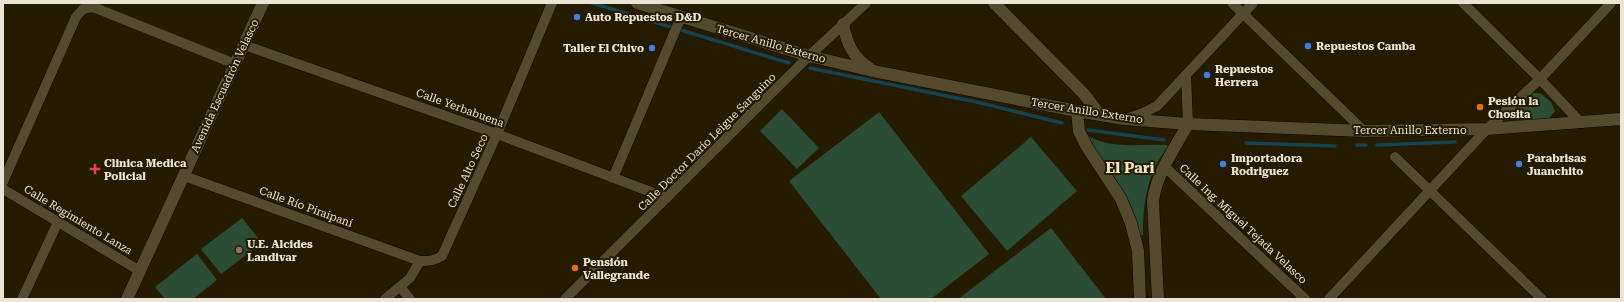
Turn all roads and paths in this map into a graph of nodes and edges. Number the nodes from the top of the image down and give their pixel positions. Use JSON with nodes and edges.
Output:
{"nodes":[{"id":1,"x":263,"y":3,"type":"edge"},
{"id":2,"x":552,"y":3,"type":"edge"},
{"id":3,"x":637,"y":3,"type":"edge"},
{"id":4,"x":866,"y":3,"type":"edge"},
{"id":5,"x":994,"y":3,"type":"edge"},
{"id":6,"x":1232,"y":3,"type":"edge"},
{"id":7,"x":1253,"y":3,"type":"edge"},
{"id":8,"x":1463,"y":3,"type":"edge"},
{"id":9,"x":1611,"y":3,"type":"edge"},
{"id":10,"x":1243,"y":13,"type":"junction"},
{"id":11,"x":679,"y":21,"type":"junction"},
{"id":12,"x":843,"y":24,"type":"junction"},
{"id":13,"x":244,"y":45,"type":"junction"},
{"id":14,"x":807,"y":59,"type":"junction"},
{"id":15,"x":235,"y":64,"type":"junction"},
{"id":16,"x":873,"y":71,"type":"junction"},
{"id":17,"x":1186,"y":75,"type":"junction"},
{"id":18,"x":1540,"y":79,"type":"junction"},
{"id":19,"x":1077,"y":111,"type":"junction"},
{"id":20,"x":1100,"y":115,"type":"junction"},
{"id":21,"x":1124,"y":119,"type":"junction"},
{"id":22,"x":1621,"y":119,"type":"edge"},
{"id":23,"x":1582,"y":123,"type":"junction"},
{"id":24,"x":1188,"y":124,"type":"junction"},
{"id":25,"x":1487,"y":129,"type":"junction"},
{"id":26,"x":1364,"y":131,"type":"junction"},
{"id":27,"x":498,"y":134,"type":"junction"},
{"id":28,"x":1395,"y":157,"type":"dead end"},
{"id":29,"x":1165,"y":167,"type":"junction"},
{"id":30,"x":184,"y":176,"type":"junction"},
{"id":31,"x":613,"y":178,"type":"junction"},
{"id":32,"x":3,"y":182,"type":"edge"},
{"id":33,"x":3,"y":190,"type":"edge"},
{"id":34,"x":1429,"y":190,"type":"junction"},
{"id":35,"x":667,"y":198,"type":"junction"},
{"id":36,"x":58,"y":222,"type":"junction"},
{"id":37,"x":420,"y":260,"type":"junction"},
{"id":38,"x":140,"y":271,"type":"junction"},
{"id":39,"x":400,"y":287,"type":"junction"},
{"id":40,"x":22,"y":299,"type":"edge"},
{"id":41,"x":127,"y":299,"type":"edge"},
{"id":42,"x":385,"y":299,"type":"edge"},
{"id":43,"x":410,"y":299,"type":"edge"},
{"id":44,"x":565,"y":299,"type":"edge"},
{"id":45,"x":1140,"y":299,"type":"edge"},
{"id":46,"x":1158,"y":299,"type":"edge"},
{"id":47,"x":1305,"y":299,"type":"edge"},
{"id":48,"x":1329,"y":299,"type":"edge"},
{"id":49,"x":1542,"y":299,"type":"edge"}],
"edges":[{"from":1,"to":13,"type":"street","name":"Avenida Escuadrón Velasco"},
{"from":2,"to":27,"type":"street","name":"Calle Alto Seco"},
{"from":3,"to":11,"type":"street","name":"Tercer Anillo Externo"},
{"from":4,"to":12,"type":"street","name":"Calle Doctor Darío Leigue Sanguino"},
{"from":5,"to":20,"type":"street"},
{"from":6,"to":10,"type":"street"},
{"from":7,"to":10,"type":"street"},
{"from":8,"to":18,"type":"street"},
{"from":9,"to":18,"type":"street"},
{"from":10,"to":17,"type":"street"},
{"from":10,"to":26,"type":"street"},
{"from":11,"to":14,"type":"street","name":"Tercer Anillo Externo"},
{"from":11,"to":31,"type":"street"},
{"from":12,"to":14,"type":"street","name":"Calle Doctor Darío Leigue Sanguino"},
{"from":12,"to":16,"type":"street"},
{"from":13,"to":15,"type":"street","name":"Avenida Escuadrón Velasco"},
{"from":13,"to":27,"type":"street","name":"Calle Yerbabuena"},
{"from":14,"to":16,"type":"street","name":"Tercer Anillo Externo"},
{"from":14,"to":35,"type":"street","name":"Calle Doctor Darío Leigue Sanguino"},
{"from":15,"to":30,"type":"street","name":"Avenida Escuadrón Velasco"},
{"from":15,"to":32,"type":"street"},
{"from":16,"to":19,"type":"street","name":"Tercer Anillo Externo"},
{"from":17,"to":21,"type":"street"},
{"from":17,"to":24,"type":"street"},
{"from":18,"to":23,"type":"street"},
{"from":18,"to":25,"type":"street"},
{"from":19,"to":20,"type":"street","name":"Tercer Anillo Externo"},
{"from":19,"to":45,"type":"street"},
{"from":20,"to":21,"type":"street","name":"Tercer Anillo Externo"},
{"from":21,"to":24,"type":"street","name":"Tercer Anillo Externo"},
{"from":22,"to":23,"type":"street","name":"Tercer Anillo Externo"},
{"from":23,"to":25,"type":"street","name":"Tercer Anillo Externo"},
{"from":24,"to":26,"type":"street","name":"Tercer Anillo Externo"},
{"from":24,"to":29,"type":"street"},
{"from":25,"to":26,"type":"street","name":"Tercer Anillo Externo"},
{"from":25,"to":34,"type":"street"},
{"from":27,"to":31,"type":"street","name":"Calle Yerbabuena"},
{"from":27,"to":37,"type":"street","name":"Calle Alto Seco"},
{"from":28,"to":34,"type":"street"},
{"from":29,"to":46,"type":"street"},
{"from":29,"to":47,"type":"street","name":"Calle Ing. Miguel Tejada Velasco"},
{"from":30,"to":37,"type":"street","name":"Calle Río Piraipaní"},
{"from":30,"to":38,"type":"street","name":"Avenida Escuadrón Velasco"},
{"from":31,"to":35,"type":"street","name":"Calle Yerbabuena"},
{"from":33,"to":36,"type":"street","name":"Calle Regimiento Lanza"},
{"from":34,"to":48,"type":"street"},
{"from":34,"to":49,"type":"street"},
{"from":35,"to":44,"type":"street","name":"Calle Doctor Darío Leigue Sanguino"},
{"from":36,"to":38,"type":"street","name":"Calle Regimiento Lanza"},
{"from":36,"to":40,"type":"street"},
{"from":37,"to":39,"type":"street"},
{"from":38,"to":41,"type":"street","name":"Avenida Escuadrón Velasco"},
{"from":39,"to":42,"type":"street"},
{"from":39,"to":43,"type":"street"}]}
